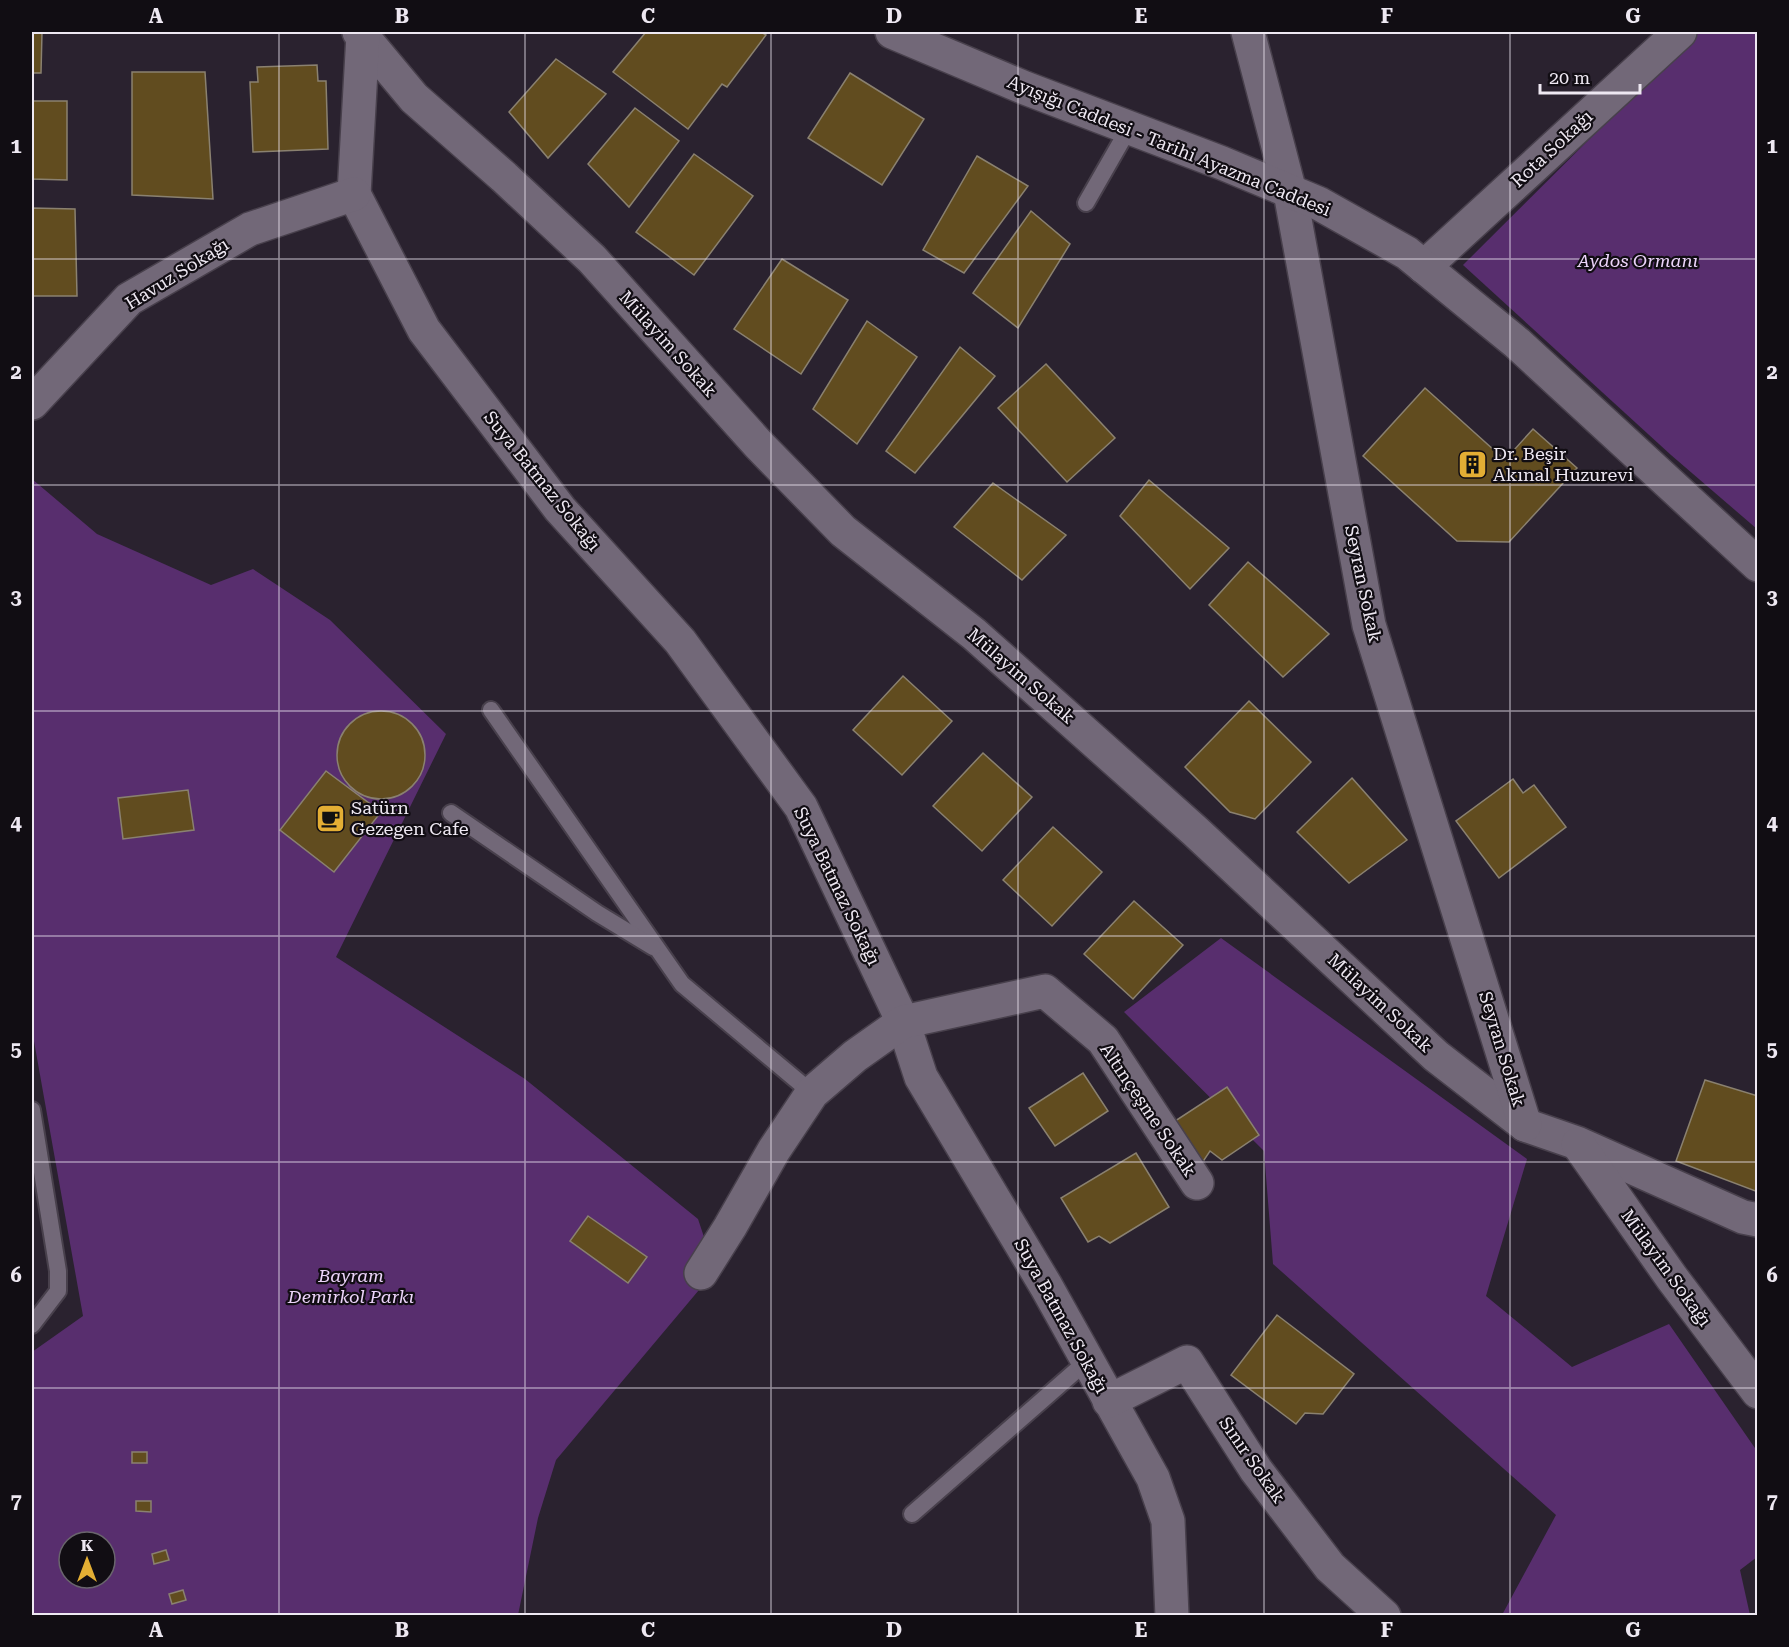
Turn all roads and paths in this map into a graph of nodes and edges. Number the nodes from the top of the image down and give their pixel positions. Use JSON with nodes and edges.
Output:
{"nodes":[{"id":1,"x":892,"y":32,"type":"edge"},
{"id":2,"x":1248,"y":32,"type":"edge"},
{"id":3,"x":1680,"y":32,"type":"edge"},
{"id":4,"x":361,"y":33,"type":"edge"},
{"id":5,"x":1129,"y":128,"type":"junction"},
{"id":6,"x":1290,"y":192,"type":"junction"},
{"id":7,"x":354,"y":194,"type":"junction"},
{"id":8,"x":1086,"y":204,"type":"dead end"},
{"id":9,"x":1424,"y":267,"type":"junction"},
{"id":10,"x":32,"y":403,"type":"edge"},
{"id":11,"x":1758,"y":565,"type":"edge"},
{"id":12,"x":491,"y":710,"type":"dead end"},
{"id":13,"x":452,"y":813,"type":"dead end"},
{"id":14,"x":659,"y":950,"type":"junction"},
{"id":15,"x":903,"y":1022,"type":"junction"},
{"id":16,"x":812,"y":1094,"type":"junction"},
{"id":17,"x":32,"y":1118,"type":"edge"},
{"id":18,"x":1526,"y":1125,"type":"junction"},
{"id":19,"x":1577,"y":1143,"type":"junction"},
{"id":20,"x":1197,"y":1183,"type":"dead end"},
{"id":21,"x":1758,"y":1220,"type":"edge"},
{"id":22,"x":701,"y":1273,"type":"dead end"},
{"id":23,"x":32,"y":1325,"type":"edge"},
{"id":24,"x":1087,"y":1360,"type":"junction"},
{"id":25,"x":1758,"y":1392,"type":"edge"},
{"id":26,"x":1109,"y":1401,"type":"junction"},
{"id":27,"x":912,"y":1514,"type":"dead end"},
{"id":28,"x":1172,"y":1616,"type":"edge"},
{"id":29,"x":1384,"y":1616,"type":"edge"}],
"edges":[{"from":1,"to":5,"type":"street","name":"Ayışığı Caddesi - Tarihi Ayazma Caddesi"},
{"from":2,"to":6,"type":"street","name":"Seyran Sokak"},
{"from":3,"to":9,"type":"street","name":"Rota Sokağı"},
{"from":4,"to":7,"type":"street"},
{"from":4,"to":18,"type":"street","name":"Mülayim Sokak"},
{"from":5,"to":6,"type":"street","name":"Ayışığı Caddesi - Tarihi Ayazma Caddesi"},
{"from":5,"to":8,"type":"lane"},
{"from":6,"to":9,"type":"street","name":"Ayışığı Caddesi - Tarihi Ayazma Caddesi"},
{"from":6,"to":18,"type":"street","name":"Seyran Sokak"},
{"from":7,"to":10,"type":"street","name":"Havuz Sokağı"},
{"from":7,"to":15,"type":"street","name":"Suya Batmaz Sokağı"},
{"from":9,"to":11,"type":"street","name":"Ayışığı Caddesi - Tarihi Ayazma Caddesi"},
{"from":12,"to":14,"type":"lane"},
{"from":13,"to":14,"type":"lane"},
{"from":14,"to":16,"type":"lane"},
{"from":15,"to":16,"type":"street"},
{"from":15,"to":20,"type":"street","name":"Altınçeşme Sokak"},
{"from":15,"to":24,"type":"street","name":"Suya Batmaz Sokağı"},
{"from":16,"to":22,"type":"street"},
{"from":17,"to":23,"type":"lane"},
{"from":18,"to":19,"type":"street","name":"Mülayim Sokak"},
{"from":19,"to":21,"type":"street","name":"Mülayim Sokak"},
{"from":19,"to":25,"type":"street","name":"Mülayim Sokağı"},
{"from":24,"to":26,"type":"street","name":"Suya Batmaz Sokağı"},
{"from":24,"to":27,"type":"lane"},
{"from":26,"to":28,"type":"street","name":"Suya Batmaz Sokağı"},
{"from":26,"to":29,"type":"street","name":"Sınır Sokak"}]}
